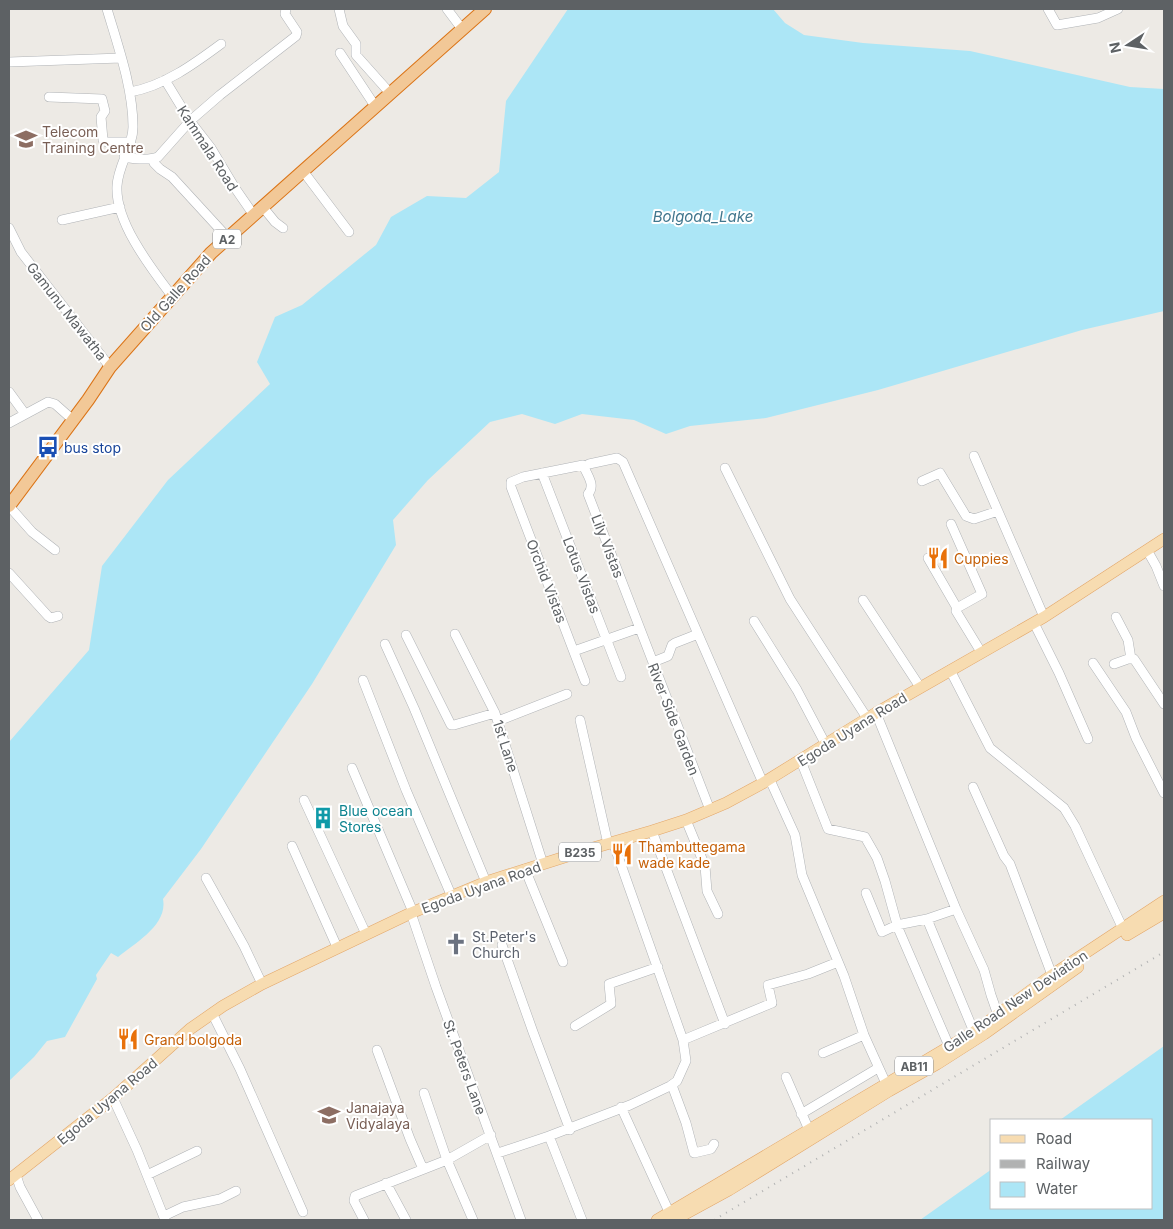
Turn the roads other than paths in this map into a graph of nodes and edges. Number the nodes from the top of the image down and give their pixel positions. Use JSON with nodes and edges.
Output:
{"nodes":[{"id":1,"x":107,"y":9,"type":"edge"},
{"id":2,"x":286,"y":9,"type":"edge"},
{"id":3,"x":339,"y":9,"type":"edge"},
{"id":4,"x":446,"y":9,"type":"edge"},
{"id":5,"x":1048,"y":9,"type":"edge"},
{"id":6,"x":1118,"y":9,"type":"edge"},
{"id":7,"x":481,"y":10,"type":"edge"},
{"id":8,"x":462,"y":29,"type":"junction"},
{"id":9,"x":221,"y":44,"type":"dead end"},
{"id":10,"x":340,"y":53,"type":"dead end"},
{"id":11,"x":120,"y":58,"type":"junction"},
{"id":12,"x":9,"y":62,"type":"edge"},
{"id":13,"x":165,"y":80,"type":"junction"},
{"id":14,"x":130,"y":92,"type":"junction"},
{"id":15,"x":389,"y":92,"type":"junction"},
{"id":16,"x":49,"y":97,"type":"dead end"},
{"id":17,"x":375,"y":106,"type":"junction"},
{"id":18,"x":190,"y":121,"type":"junction"},
{"id":19,"x":130,"y":142,"type":"junction"},
{"id":20,"x":124,"y":157,"type":"junction"},
{"id":21,"x":153,"y":159,"type":"junction"},
{"id":22,"x":303,"y":171,"type":"junction"},
{"id":23,"x":120,"y":207,"type":"junction"},
{"id":24,"x":258,"y":210,"type":"junction"},
{"id":25,"x":62,"y":220,"type":"dead end"},
{"id":26,"x":9,"y":228,"type":"edge"},
{"id":27,"x":282,"y":228,"type":"dead end"},
{"id":28,"x":349,"y":232,"type":"dead end"},
{"id":29,"x":228,"y":238,"type":"junction"},
{"id":30,"x":172,"y":296,"type":"junction"},
{"id":31,"x":110,"y":367,"type":"junction"},
{"id":32,"x":9,"y":392,"type":"edge"},
{"id":33,"x":25,"y":414,"type":"junction"},
{"id":34,"x":73,"y":420,"type":"junction"},
{"id":35,"x":9,"y":423,"type":"edge"},
{"id":36,"x":974,"y":456,"type":"dead end"},
{"id":37,"x":586,"y":465,"type":"junction"},
{"id":38,"x":725,"y":468,"type":"dead end"},
{"id":39,"x":542,"y":473,"type":"junction"},
{"id":40,"x":922,"y":481,"type":"dead end"},
{"id":41,"x":9,"y":506,"type":"edge"},
{"id":42,"x":998,"y":511,"type":"junction"},
{"id":43,"x":951,"y":524,"type":"dead end"},
{"id":44,"x":1164,"y":539,"type":"edge"},
{"id":45,"x":55,"y":550,"type":"dead end"},
{"id":46,"x":1147,"y":550,"type":"junction"},
{"id":47,"x":928,"y":558,"type":"dead end"},
{"id":48,"x":9,"y":573,"type":"edge"},
{"id":49,"x":1164,"y":586,"type":"edge"},
{"id":50,"x":863,"y":600,"type":"dead end"},
{"id":51,"x":957,"y":608,"type":"junction"},
{"id":52,"x":58,"y":616,"type":"dead end"},
{"id":53,"x":1116,"y":617,"type":"dead end"},
{"id":54,"x":1039,"y":620,"type":"junction"},
{"id":55,"x":754,"y":621,"type":"dead end"},
{"id":56,"x":639,"y":628,"type":"junction"},
{"id":57,"x":455,"y":634,"type":"dead end"},
{"id":58,"x":698,"y":634,"type":"junction"},
{"id":59,"x":406,"y":635,"type":"dead end"},
{"id":60,"x":606,"y":639,"type":"junction"},
{"id":61,"x":385,"y":644,"type":"dead end"},
{"id":62,"x":574,"y":651,"type":"junction"},
{"id":63,"x":981,"y":652,"type":"junction"},
{"id":64,"x":1131,"y":659,"type":"junction"},
{"id":65,"x":653,"y":662,"type":"junction"},
{"id":66,"x":1092,"y":663,"type":"dead end"},
{"id":67,"x":1114,"y":664,"type":"dead end"},
{"id":68,"x":950,"y":670,"type":"junction"},
{"id":69,"x":621,"y":677,"type":"dead end"},
{"id":70,"x":363,"y":680,"type":"dead end"},
{"id":71,"x":585,"y":681,"type":"dead end"},
{"id":72,"x":920,"y":687,"type":"junction"},
{"id":73,"x":567,"y":694,"type":"dead end"},
{"id":74,"x":1164,"y":704,"type":"edge"},
{"id":75,"x":872,"y":716,"type":"junction"},
{"id":76,"x":496,"y":717,"type":"junction"},
{"id":77,"x":580,"y":720,"type":"dead end"},
{"id":78,"x":1088,"y":739,"type":"dead end"},
{"id":79,"x":826,"y":745,"type":"junction"},
{"id":80,"x":800,"y":761,"type":"junction"},
{"id":81,"x":352,"y":768,"type":"dead end"},
{"id":82,"x":766,"y":782,"type":"junction"},
{"id":83,"x":973,"y":787,"type":"dead end"},
{"id":84,"x":1164,"y":793,"type":"edge"},
{"id":85,"x":304,"y":800,"type":"dead end"},
{"id":86,"x":710,"y":810,"type":"junction"},
{"id":87,"x":686,"y":820,"type":"junction"},
{"id":88,"x":652,"y":831,"type":"junction"},
{"id":89,"x":610,"y":843,"type":"junction"},
{"id":90,"x":292,"y":846,"type":"dead end"},
{"id":91,"x":543,"y":864,"type":"junction"},
{"id":92,"x":525,"y":869,"type":"junction"},
{"id":93,"x":206,"y":878,"type":"dead end"},
{"id":94,"x":486,"y":882,"type":"junction"},
{"id":95,"x":866,"y":893,"type":"dead end"},
{"id":96,"x":452,"y":897,"type":"junction"},
{"id":97,"x":1164,"y":901,"type":"edge"},
{"id":98,"x":956,"y":909,"type":"junction"},
{"id":99,"x":412,"y":912,"type":"junction"},
{"id":100,"x":1164,"y":912,"type":"edge"},
{"id":101,"x":718,"y":914,"type":"dead end"},
{"id":102,"x":926,"y":919,"type":"junction"},
{"id":103,"x":897,"y":924,"type":"junction"},
{"id":104,"x":1123,"y":928,"type":"junction"},
{"id":105,"x":366,"y":934,"type":"junction"},
{"id":106,"x":502,"y":945,"type":"dead end"},
{"id":107,"x":337,"y":947,"type":"junction"},
{"id":108,"x":563,"y":962,"type":"dead end"},
{"id":109,"x":838,"y":962,"type":"junction"},
{"id":110,"x":658,"y":967,"type":"junction"},
{"id":111,"x":1052,"y":975,"type":"junction"},
{"id":112,"x":262,"y":984,"type":"junction"},
{"id":113,"x":212,"y":1013,"type":"junction"},
{"id":114,"x":998,"y":1015,"type":"junction"},
{"id":115,"x":725,"y":1024,"type":"junction"},
{"id":116,"x":575,"y":1026,"type":"dead end"},
{"id":117,"x":974,"y":1032,"type":"junction"},
{"id":118,"x":864,"y":1035,"type":"junction"},
{"id":119,"x":683,"y":1040,"type":"junction"},
{"id":120,"x":949,"y":1046,"type":"junction"},
{"id":121,"x":377,"y":1050,"type":"dead end"},
{"id":122,"x":823,"y":1053,"type":"dead end"},
{"id":123,"x":878,"y":1068,"type":"junction"},
{"id":124,"x":786,"y":1077,"type":"dead end"},
{"id":125,"x":670,"y":1086,"type":"junction"},
{"id":126,"x":888,"y":1087,"type":"junction"},
{"id":127,"x":424,"y":1092,"type":"dead end"},
{"id":128,"x":113,"y":1098,"type":"junction"},
{"id":129,"x":621,"y":1107,"type":"junction"},
{"id":130,"x":801,"y":1114,"type":"junction"},
{"id":131,"x":570,"y":1130,"type":"junction"},
{"id":132,"x":808,"y":1130,"type":"junction"},
{"id":133,"x":491,"y":1136,"type":"junction"},
{"id":134,"x":549,"y":1136,"type":"junction"},
{"id":135,"x":714,"y":1144,"type":"dead end"},
{"id":136,"x":198,"y":1151,"type":"dead end"},
{"id":137,"x":498,"y":1153,"type":"junction"},
{"id":138,"x":447,"y":1160,"type":"junction"},
{"id":139,"x":423,"y":1169,"type":"junction"},
{"id":140,"x":147,"y":1175,"type":"junction"},
{"id":141,"x":12,"y":1177,"type":"edge"},
{"id":142,"x":386,"y":1183,"type":"junction"},
{"id":143,"x":236,"y":1191,"type":"dead end"},
{"id":144,"x":303,"y":1212,"type":"dead end"},
{"id":145,"x":672,"y":1217,"type":"edge"},
{"id":146,"x":165,"y":1218,"type":"edge"},
{"id":147,"x":38,"y":1220,"type":"edge"},
{"id":148,"x":364,"y":1220,"type":"edge"},
{"id":149,"x":406,"y":1220,"type":"edge"},
{"id":150,"x":473,"y":1220,"type":"edge"},
{"id":151,"x":521,"y":1220,"type":"edge"},
{"id":152,"x":582,"y":1220,"type":"edge"},
{"id":153,"x":657,"y":1220,"type":"edge"}],
"edges":[{"from":1,"to":11,"type":"street"},
{"from":2,"to":18,"type":"street"},
{"from":3,"to":15,"type":"street"},
{"from":4,"to":8,"type":"street"},
{"from":5,"to":6,"type":"street"},
{"from":7,"to":8,"type":"highway","name":"Old Galle Road","number":"A2"},
{"from":8,"to":15,"type":"highway","name":"Old Galle Road","number":"A2"},
{"from":9,"to":13,"type":"street"},
{"from":10,"to":17,"type":"street"},
{"from":11,"to":12,"type":"street"},
{"from":11,"to":14,"type":"street"},
{"from":13,"to":14,"type":"street"},
{"from":13,"to":18,"type":"street","name":"Kammala Road"},
{"from":14,"to":19,"type":"street"},
{"from":15,"to":17,"type":"highway","name":"Old Galle Road","number":"A2"},
{"from":16,"to":19,"type":"street"},
{"from":17,"to":22,"type":"highway","name":"Old Galle Road","number":"A2"},
{"from":18,"to":21,"type":"street"},
{"from":18,"to":24,"type":"street","name":"Kammala Road"},
{"from":19,"to":20,"type":"street"},
{"from":20,"to":21,"type":"street"},
{"from":20,"to":23,"type":"street"},
{"from":21,"to":29,"type":"street"},
{"from":22,"to":24,"type":"highway","name":"Old Galle Road","number":"A2"},
{"from":22,"to":28,"type":"street"},
{"from":23,"to":25,"type":"street"},
{"from":23,"to":30,"type":"street"},
{"from":24,"to":27,"type":"street","name":"Kammala Road"},
{"from":24,"to":29,"type":"highway","name":"Old Galle Road","number":"A2"},
{"from":26,"to":31,"type":"street","name":"Gamunu Mawatha"},
{"from":29,"to":30,"type":"highway","name":"Old Galle Road","number":"A2"},
{"from":30,"to":31,"type":"highway","name":"Old Galle Road","number":"A2"},
{"from":31,"to":34,"type":"highway","name":"Old Galle Road","number":"A2"},
{"from":32,"to":33,"type":"street"},
{"from":33,"to":34,"type":"street"},
{"from":33,"to":35,"type":"street"},
{"from":34,"to":41,"type":"highway","name":"Old Galle Road","number":"A2"},
{"from":36,"to":42,"type":"street"},
{"from":37,"to":39,"type":"street"},
{"from":37,"to":56,"type":"street","name":"Lily Vistas"},
{"from":37,"to":58,"type":"street"},
{"from":38,"to":75,"type":"street"},
{"from":39,"to":60,"type":"street","name":"Lotus Vistas"},
{"from":39,"to":62,"type":"street","name":"Orchid Vistas"},
{"from":40,"to":42,"type":"street"},
{"from":41,"to":45,"type":"street"},
{"from":42,"to":54,"type":"street"},
{"from":43,"to":51,"type":"street"},
{"from":44,"to":46,"type":"main road","name":"Egoda Uyana Road","number":"B235"},
{"from":46,"to":49,"type":"street"},
{"from":46,"to":54,"type":"main road","name":"Egoda Uyana Road","number":"B235"},
{"from":47,"to":51,"type":"street"},
{"from":48,"to":52,"type":"street"},
{"from":50,"to":72,"type":"street"},
{"from":51,"to":63,"type":"street"},
{"from":53,"to":64,"type":"street"},
{"from":54,"to":63,"type":"main road","name":"Egoda Uyana Road","number":"B235"},
{"from":54,"to":78,"type":"street"},
{"from":55,"to":79,"type":"street"},
{"from":56,"to":60,"type":"street"},
{"from":56,"to":65,"type":"street","name":"River Side Garden"},
{"from":57,"to":76,"type":"street","name":"1st Lane"},
{"from":58,"to":65,"type":"street"},
{"from":58,"to":82,"type":"street"},
{"from":59,"to":76,"type":"street"},
{"from":60,"to":62,"type":"street"},
{"from":60,"to":69,"type":"street","name":"Lotus Vistas"},
{"from":61,"to":94,"type":"street"},
{"from":62,"to":71,"type":"street","name":"Orchid Vistas"},
{"from":63,"to":68,"type":"main road","name":"Egoda Uyana Road","number":"B235"},
{"from":64,"to":67,"type":"street"},
{"from":64,"to":74,"type":"street"},
{"from":65,"to":86,"type":"street","name":"River Side Garden"},
{"from":66,"to":84,"type":"street"},
{"from":68,"to":72,"type":"main road","name":"Egoda Uyana Road","number":"B235"},
{"from":68,"to":104,"type":"street"},
{"from":70,"to":96,"type":"street"},
{"from":72,"to":75,"type":"main road","name":"Egoda Uyana Road","number":"B235"},
{"from":73,"to":76,"type":"street"},
{"from":75,"to":79,"type":"main road","name":"Egoda Uyana Road","number":"B235"},
{"from":75,"to":98,"type":"street"},
{"from":76,"to":91,"type":"street","name":"1st Lane"},
{"from":77,"to":89,"type":"street"},
{"from":79,"to":80,"type":"main road","name":"Egoda Uyana Road","number":"B235"},
{"from":80,"to":82,"type":"main road","name":"Egoda Uyana Road","number":"B235"},
{"from":80,"to":103,"type":"street"},
{"from":81,"to":99,"type":"street","name":"St. Peters Lane"},
{"from":82,"to":86,"type":"main road","name":"Egoda Uyana Road","number":"B235"},
{"from":82,"to":109,"type":"street"},
{"from":83,"to":111,"type":"street"},
{"from":85,"to":105,"type":"street"},
{"from":86,"to":87,"type":"main road","name":"Egoda Uyana Road","number":"B235"},
{"from":87,"to":88,"type":"main road","name":"Egoda Uyana Road","number":"B235"},
{"from":87,"to":101,"type":"street"},
{"from":88,"to":89,"type":"main road","name":"Egoda Uyana Road","number":"B235"},
{"from":88,"to":115,"type":"street"},
{"from":89,"to":91,"type":"main road","name":"Egoda Uyana Road","number":"B235"},
{"from":89,"to":110,"type":"street"},
{"from":90,"to":107,"type":"street"},
{"from":91,"to":92,"type":"main road","name":"Egoda Uyana Road","number":"B235"},
{"from":92,"to":94,"type":"main road","name":"Egoda Uyana Road","number":"B235"},
{"from":92,"to":108,"type":"street"},
{"from":93,"to":112,"type":"street"},
{"from":94,"to":96,"type":"main road","name":"Egoda Uyana Road","number":"B235"},
{"from":95,"to":103,"type":"street"},
{"from":96,"to":99,"type":"main road","name":"Egoda Uyana Road","number":"B235"},
{"from":97,"to":104,"type":"main road","name":"Galle Road New Deviation","number":"AB11"},
{"from":98,"to":102,"type":"street"},
{"from":98,"to":114,"type":"street"},
{"from":99,"to":105,"type":"main road","name":"Egoda Uyana Road","number":"B235"},
{"from":99,"to":133,"type":"street","name":"St. Peters Lane"},
{"from":100,"to":126,"type":"main road","name":"Galle Road New Deviation","number":"AB11"},
{"from":102,"to":103,"type":"street"},
{"from":102,"to":117,"type":"street"},
{"from":103,"to":120,"type":"street"},
{"from":104,"to":111,"type":"main road","name":"Galle Road New Deviation","number":"AB11"},
{"from":105,"to":107,"type":"main road","name":"Egoda Uyana Road","number":"B235"},
{"from":106,"to":131,"type":"street"},
{"from":107,"to":112,"type":"main road","name":"Egoda Uyana Road","number":"B235"},
{"from":109,"to":115,"type":"street"},
{"from":109,"to":118,"type":"street"},
{"from":110,"to":116,"type":"street"},
{"from":110,"to":119,"type":"street"},
{"from":111,"to":114,"type":"main road","name":"Galle Road New Deviation","number":"AB11"},
{"from":112,"to":113,"type":"main road","name":"Egoda Uyana Road","number":"B235"},
{"from":113,"to":128,"type":"main road","name":"Egoda Uyana Road","number":"B235"},
{"from":113,"to":144,"type":"street"},
{"from":114,"to":117,"type":"main road","name":"Galle Road New Deviation","number":"AB11"},
{"from":115,"to":119,"type":"street"},
{"from":117,"to":120,"type":"main road","name":"Galle Road New Deviation","number":"AB11"},
{"from":118,"to":122,"type":"street"},
{"from":118,"to":123,"type":"street"},
{"from":119,"to":125,"type":"street"},
{"from":120,"to":126,"type":"main road","name":"Galle Road New Deviation","number":"AB11"},
{"from":121,"to":139,"type":"street"},
{"from":123,"to":126,"type":"street"},
{"from":123,"to":130,"type":"street"},
{"from":124,"to":130,"type":"street"},
{"from":125,"to":129,"type":"street"},
{"from":125,"to":135,"type":"street"},
{"from":126,"to":132,"type":"main road","name":"Galle Road New Deviation","number":"AB11"},
{"from":126,"to":145,"type":"main road","name":"Galle Road New Deviation","number":"AB11"},
{"from":127,"to":138,"type":"street"},
{"from":128,"to":140,"type":"street"},
{"from":128,"to":141,"type":"main road","name":"Egoda Uyana Road","number":"B235"},
{"from":129,"to":131,"type":"street"},
{"from":129,"to":145,"type":"street"},
{"from":130,"to":132,"type":"street"},
{"from":131,"to":134,"type":"street"},
{"from":132,"to":145,"type":"main road","name":"Galle Road New Deviation","number":"AB11"},
{"from":133,"to":137,"type":"street","name":"St. Peters Lane"},
{"from":133,"to":138,"type":"street"},
{"from":134,"to":137,"type":"street"},
{"from":134,"to":152,"type":"street"},
{"from":136,"to":140,"type":"street"},
{"from":137,"to":151,"type":"street","name":"St. Peters Lane"},
{"from":138,"to":139,"type":"street"},
{"from":138,"to":150,"type":"street"},
{"from":139,"to":142,"type":"street"},
{"from":140,"to":146,"type":"street"},
{"from":141,"to":147,"type":"street"},
{"from":142,"to":148,"type":"street"},
{"from":142,"to":149,"type":"street"},
{"from":143,"to":146,"type":"street"},
{"from":145,"to":153,"type":"main road","name":"Galle Road New Deviation","number":"AB11"}]}
